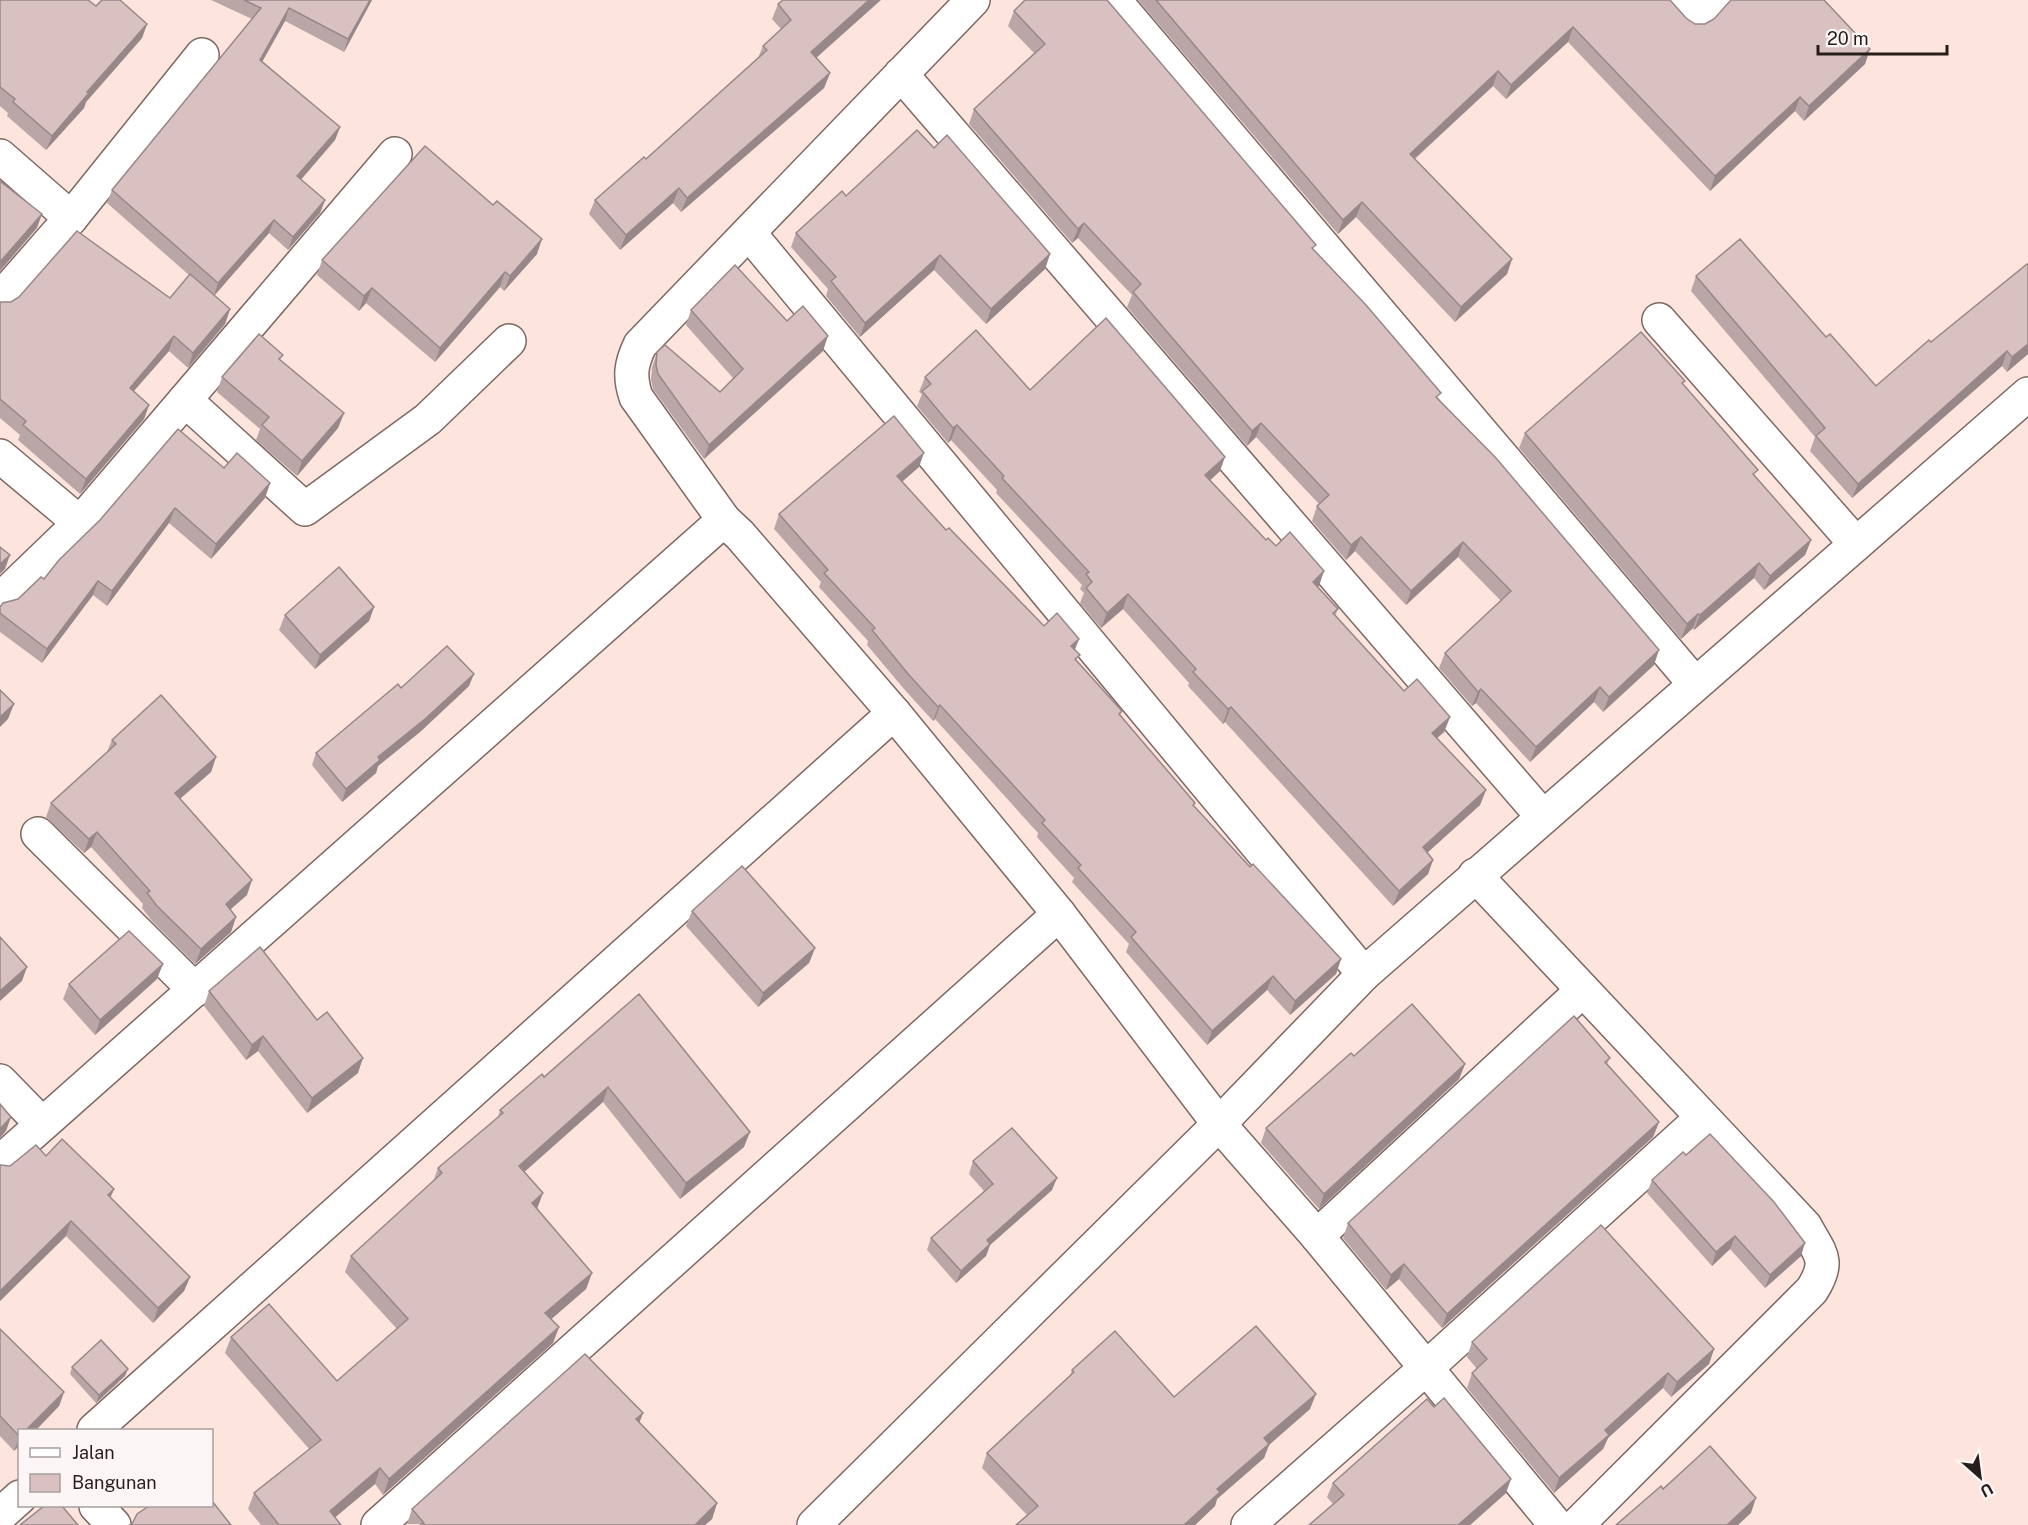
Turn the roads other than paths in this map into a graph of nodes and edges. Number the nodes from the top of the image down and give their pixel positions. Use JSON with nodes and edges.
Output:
{"nodes":[{"id":1,"x":973,"y":0,"type":"edge"},
{"id":2,"x":1114,"y":0,"type":"edge"},
{"id":3,"x":1677,"y":0,"type":"edge"},
{"id":4,"x":1716,"y":0,"type":"edge"},
{"id":5,"x":202,"y":55,"type":"dead end"},
{"id":6,"x":902,"y":74,"type":"junction"},
{"id":7,"x":395,"y":154,"type":"dead end"},
{"id":8,"x":0,"y":156,"type":"edge"},
{"id":9,"x":71,"y":218,"type":"junction"},
{"id":10,"x":749,"y":233,"type":"junction"},
{"id":11,"x":0,"y":299,"type":"edge"},
{"id":12,"x":1659,"y":320,"type":"dead end"},
{"id":13,"x":509,"y":340,"type":"dead end"},
{"id":14,"x":2028,"y":394,"type":"edge"},
{"id":15,"x":185,"y":400,"type":"junction"},
{"id":16,"x":0,"y":456,"type":"edge"},
{"id":17,"x":724,"y":520,"type":"junction"},
{"id":18,"x":80,"y":523,"type":"junction"},
{"id":19,"x":1856,"y":544,"type":"junction"},
{"id":20,"x":0,"y":600,"type":"edge"},
{"id":21,"x":1695,"y":684,"type":"junction"},
{"id":22,"x":894,"y":713,"type":"junction"},
{"id":23,"x":1543,"y":817,"type":"junction"},
{"id":24,"x":38,"y":834,"type":"dead end"},
{"id":25,"x":1475,"y":875,"type":"junction"},
{"id":26,"x":1059,"y":914,"type":"junction"},
{"id":27,"x":1364,"y":974,"type":"junction"},
{"id":28,"x":195,"y":990,"type":"junction"},
{"id":29,"x":1582,"y":990,"type":"junction"},
{"id":30,"x":0,"y":1081,"type":"edge"},
{"id":31,"x":1702,"y":1118,"type":"junction"},
{"id":32,"x":42,"y":1124,"type":"junction"},
{"id":33,"x":1219,"y":1124,"type":"junction"},
{"id":34,"x":0,"y":1162,"type":"edge"},
{"id":35,"x":1317,"y":1236,"type":"junction"},
{"id":36,"x":1425,"y":1369,"type":"junction"},
{"id":37,"x":96,"y":1429,"type":"edge"},
{"id":38,"x":18,"y":1499,"type":"edge"},
{"id":39,"x":97,"y":1507,"type":"edge"},
{"id":40,"x":0,"y":1515,"type":"edge"},
{"id":41,"x":114,"y":1525,"type":"edge"},
{"id":42,"x":378,"y":1525,"type":"edge"},
{"id":43,"x":814,"y":1525,"type":"edge"},
{"id":44,"x":1248,"y":1525,"type":"edge"},
{"id":45,"x":1556,"y":1525,"type":"edge"},
{"id":46,"x":1577,"y":1525,"type":"edge"}],
"edges":[{"from":1,"to":6,"type":"street"},
{"from":2,"to":21,"type":"street"},
{"from":3,"to":4,"type":"street"},
{"from":5,"to":9,"type":"street"},
{"from":6,"to":10,"type":"street"},
{"from":6,"to":23,"type":"street"},
{"from":7,"to":15,"type":"street"},
{"from":8,"to":9,"type":"street"},
{"from":9,"to":11,"type":"street"},
{"from":10,"to":17,"type":"street"},
{"from":10,"to":27,"type":"street"},
{"from":12,"to":19,"type":"street"},
{"from":13,"to":15,"type":"street"},
{"from":14,"to":19,"type":"street"},
{"from":15,"to":18,"type":"street"},
{"from":16,"to":18,"type":"street"},
{"from":17,"to":22,"type":"street"},
{"from":17,"to":28,"type":"street"},
{"from":18,"to":20,"type":"street"},
{"from":19,"to":21,"type":"street"},
{"from":21,"to":23,"type":"street"},
{"from":22,"to":26,"type":"street"},
{"from":22,"to":37,"type":"street"},
{"from":23,"to":25,"type":"street"},
{"from":24,"to":28,"type":"street"},
{"from":25,"to":27,"type":"street"},
{"from":25,"to":29,"type":"street"},
{"from":26,"to":33,"type":"street"},
{"from":26,"to":42,"type":"street"},
{"from":27,"to":33,"type":"street"},
{"from":28,"to":32,"type":"street"},
{"from":29,"to":31,"type":"street"},
{"from":29,"to":35,"type":"street"},
{"from":30,"to":32,"type":"street"},
{"from":31,"to":36,"type":"street"},
{"from":31,"to":46,"type":"street"},
{"from":32,"to":34,"type":"street"},
{"from":33,"to":35,"type":"street"},
{"from":33,"to":43,"type":"street"},
{"from":35,"to":36,"type":"street"},
{"from":36,"to":44,"type":"street"},
{"from":36,"to":45,"type":"street"},
{"from":38,"to":40,"type":"street"},
{"from":39,"to":41,"type":"street"}]}
